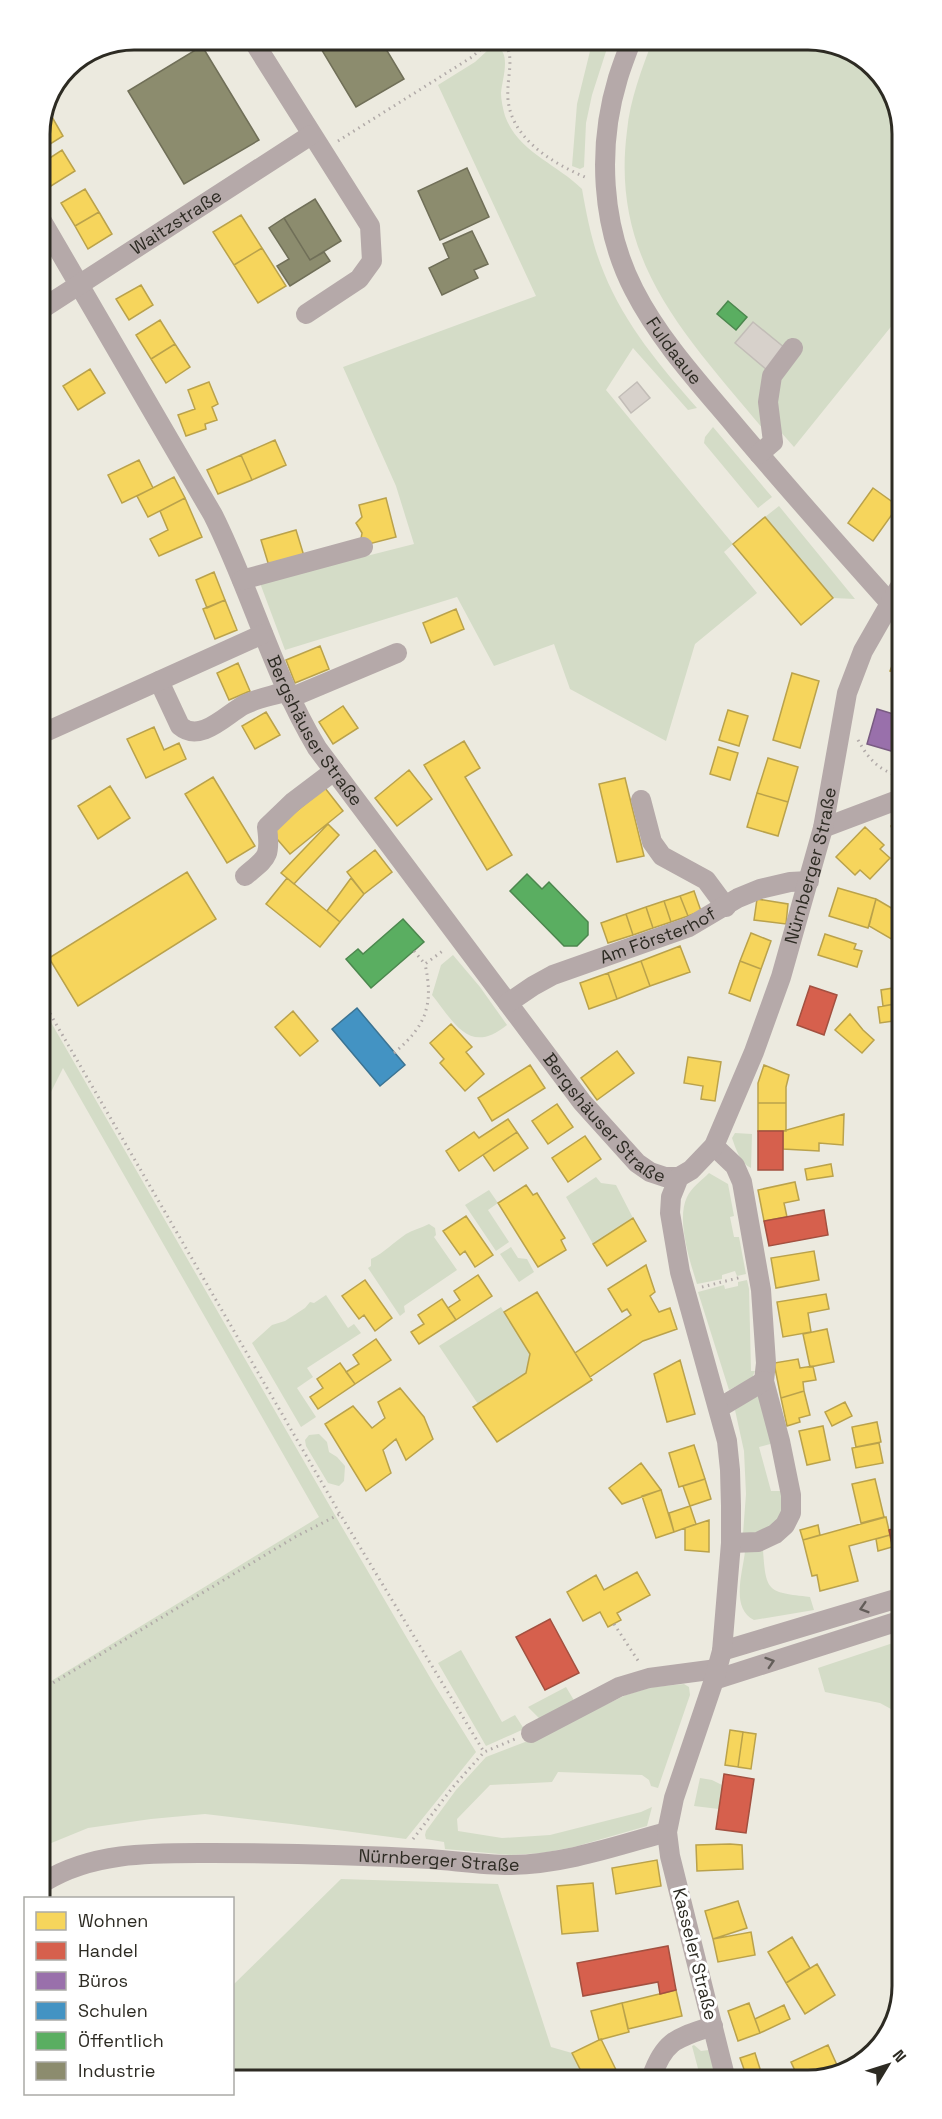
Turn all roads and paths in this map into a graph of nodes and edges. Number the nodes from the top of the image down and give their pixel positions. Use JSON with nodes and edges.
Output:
{"nodes":[{"id":1,"x":259,"y":50,"type":"edge"},
{"id":2,"x":480,"y":50,"type":"edge"},
{"id":3,"x":508,"y":50,"type":"edge"},
{"id":4,"x":628,"y":50,"type":"edge"},
{"id":5,"x":317,"y":143,"type":"junction"},
{"id":6,"x":606,"y":186,"type":"junction"},
{"id":7,"x":50,"y":234,"type":"edge"},
{"id":8,"x":81,"y":284,"type":"junction"},
{"id":9,"x":50,"y":304,"type":"edge"},
{"id":10,"x":306,"y":314,"type":"dead end"},
{"id":11,"x":793,"y":348,"type":"dead end"},
{"id":12,"x":759,"y":454,"type":"junction"},
{"id":13,"x":363,"y":547,"type":"dead end"},
{"id":14,"x":242,"y":580,"type":"junction"},
{"id":15,"x":892,"y":593,"type":"edge"},
{"id":16,"x":892,"y":599,"type":"edge"},
{"id":17,"x":263,"y":634,"type":"junction"},
{"id":18,"x":398,"y":653,"type":"dead end"},
{"id":19,"x":159,"y":681,"type":"junction"},
{"id":20,"x":289,"y":694,"type":"junction"},
{"id":21,"x":841,"y":728,"type":"junction"},
{"id":22,"x":50,"y":730,"type":"edge"},
{"id":23,"x":334,"y":771,"type":"junction"},
{"id":24,"x":892,"y":774,"type":"edge"},
{"id":25,"x":641,"y":800,"type":"dead end"},
{"id":26,"x":892,"y":802,"type":"edge"},
{"id":27,"x":823,"y":828,"type":"junction"},
{"id":28,"x":245,"y":876,"type":"dead end"},
{"id":29,"x":809,"y":881,"type":"junction"},
{"id":30,"x":726,"y":906,"type":"junction"},
{"id":31,"x":414,"y":951,"type":"dead end"},
{"id":32,"x":438,"y":954,"type":"dead end"},
{"id":33,"x":425,"y":964,"type":"junction"},
{"id":34,"x":508,"y":1003,"type":"junction"},
{"id":35,"x":50,"y":1014,"type":"edge"},
{"id":36,"x":394,"y":1053,"type":"dead end"},
{"id":37,"x":714,"y":1146,"type":"junction"},
{"id":38,"x":679,"y":1177,"type":"junction"},
{"id":39,"x":759,"y":1273,"type":"junction"},
{"id":40,"x":685,"y":1291,"type":"junction"},
{"id":41,"x":764,"y":1380,"type":"junction"},
{"id":42,"x":719,"y":1408,"type":"junction"},
{"id":43,"x":340,"y":1514,"type":"junction"},
{"id":44,"x":731,"y":1544,"type":"junction"},
{"id":45,"x":892,"y":1601,"type":"edge"},
{"id":46,"x":892,"y":1623,"type":"edge"},
{"id":47,"x":614,"y":1624,"type":"dead end"},
{"id":48,"x":718,"y":1667,"type":"junction"},
{"id":49,"x":646,"y":1679,"type":"junction"},
{"id":50,"x":50,"y":1685,"type":"edge"},
{"id":51,"x":531,"y":1732,"type":"joint"},
{"id":52,"x":483,"y":1752,"type":"junction"},
{"id":53,"x":667,"y":1832,"type":"junction"},
{"id":54,"x":408,"y":1845,"type":"dead end"},
{"id":55,"x":50,"y":1879,"type":"edge"},
{"id":56,"x":713,"y":2026,"type":"junction"},
{"id":57,"x":654,"y":2070,"type":"edge"},
{"id":58,"x":724,"y":2070,"type":"edge"}],
"edges":[{"from":1,"to":5,"type":"street"},
{"from":2,"to":5,"type":"path"},
{"from":3,"to":6,"type":"path"},
{"from":4,"to":6,"type":"street","name":"Fuldaaue"},
{"from":5,"to":8,"type":"street","name":"Waitzstraße"},
{"from":5,"to":10,"type":"street"},
{"from":6,"to":12,"type":"street","name":"Fuldaaue"},
{"from":7,"to":8,"type":"street","name":"Bergshäuser Straße"},
{"from":8,"to":9,"type":"street","name":"Waitzstraße"},
{"from":8,"to":14,"type":"street","name":"Bergshäuser Straße"},
{"from":11,"to":12,"type":"street"},
{"from":12,"to":15,"type":"street","name":"Fuldaaue"},
{"from":13,"to":14,"type":"street"},
{"from":14,"to":17,"type":"street","name":"Bergshäuser Straße"},
{"from":16,"to":21,"type":"street","name":"Nürnberger Straße"},
{"from":17,"to":19,"type":"street"},
{"from":17,"to":20,"type":"street","name":"Bergshäuser Straße"},
{"from":18,"to":20,"type":"street"},
{"from":19,"to":20,"type":"street"},
{"from":19,"to":22,"type":"street"},
{"from":20,"to":23,"type":"street","name":"Bergshäuser Straße"},
{"from":21,"to":24,"type":"path"},
{"from":21,"to":27,"type":"street","name":"Nürnberger Straße"},
{"from":23,"to":28,"type":"street"},
{"from":23,"to":34,"type":"street","name":"Bergshäuser Straße"},
{"from":25,"to":30,"type":"street"},
{"from":26,"to":27,"type":"street"},
{"from":27,"to":29,"type":"street","name":"Nürnberger Straße"},
{"from":29,"to":30,"type":"street","name":"Am Försterhof"},
{"from":29,"to":37,"type":"street","name":"Nürnberger Straße"},
{"from":30,"to":34,"type":"street","name":"Am Försterhof"},
{"from":31,"to":33,"type":"path"},
{"from":32,"to":33,"type":"path"},
{"from":33,"to":36,"type":"path"},
{"from":34,"to":38,"type":"street","name":"Bergshäuser Straße"},
{"from":35,"to":43,"type":"path"},
{"from":37,"to":38,"type":"street","name":"Nürnberger Straße"},
{"from":37,"to":39,"type":"street"},
{"from":38,"to":40,"type":"street"},
{"from":39,"to":40,"type":"path"},
{"from":39,"to":41,"type":"street"},
{"from":40,"to":42,"type":"street"},
{"from":41,"to":42,"type":"street"},
{"from":41,"to":44,"type":"street"},
{"from":42,"to":44,"type":"street"},
{"from":43,"to":50,"type":"path"},
{"from":43,"to":52,"type":"path"},
{"from":44,"to":48,"type":"street"},
{"from":45,"to":48,"type":"street","one_way":true},
{"from":48,"to":46,"type":"street","one_way":true},
{"from":47,"to":49,"type":"path"},
{"from":48,"to":49,"type":"street"},
{"from":48,"to":53,"type":"street"},
{"from":49,"to":51,"type":"street"},
{"from":51,"to":52,"type":"path"},
{"from":52,"to":54,"type":"path"},
{"from":53,"to":55,"type":"street","name":"Nürnberger Straße"},
{"from":53,"to":56,"type":"street","name":"Kasseler Straße"},
{"from":56,"to":57,"type":"street"},
{"from":56,"to":58,"type":"street","name":"Kasseler Straße"}]}
